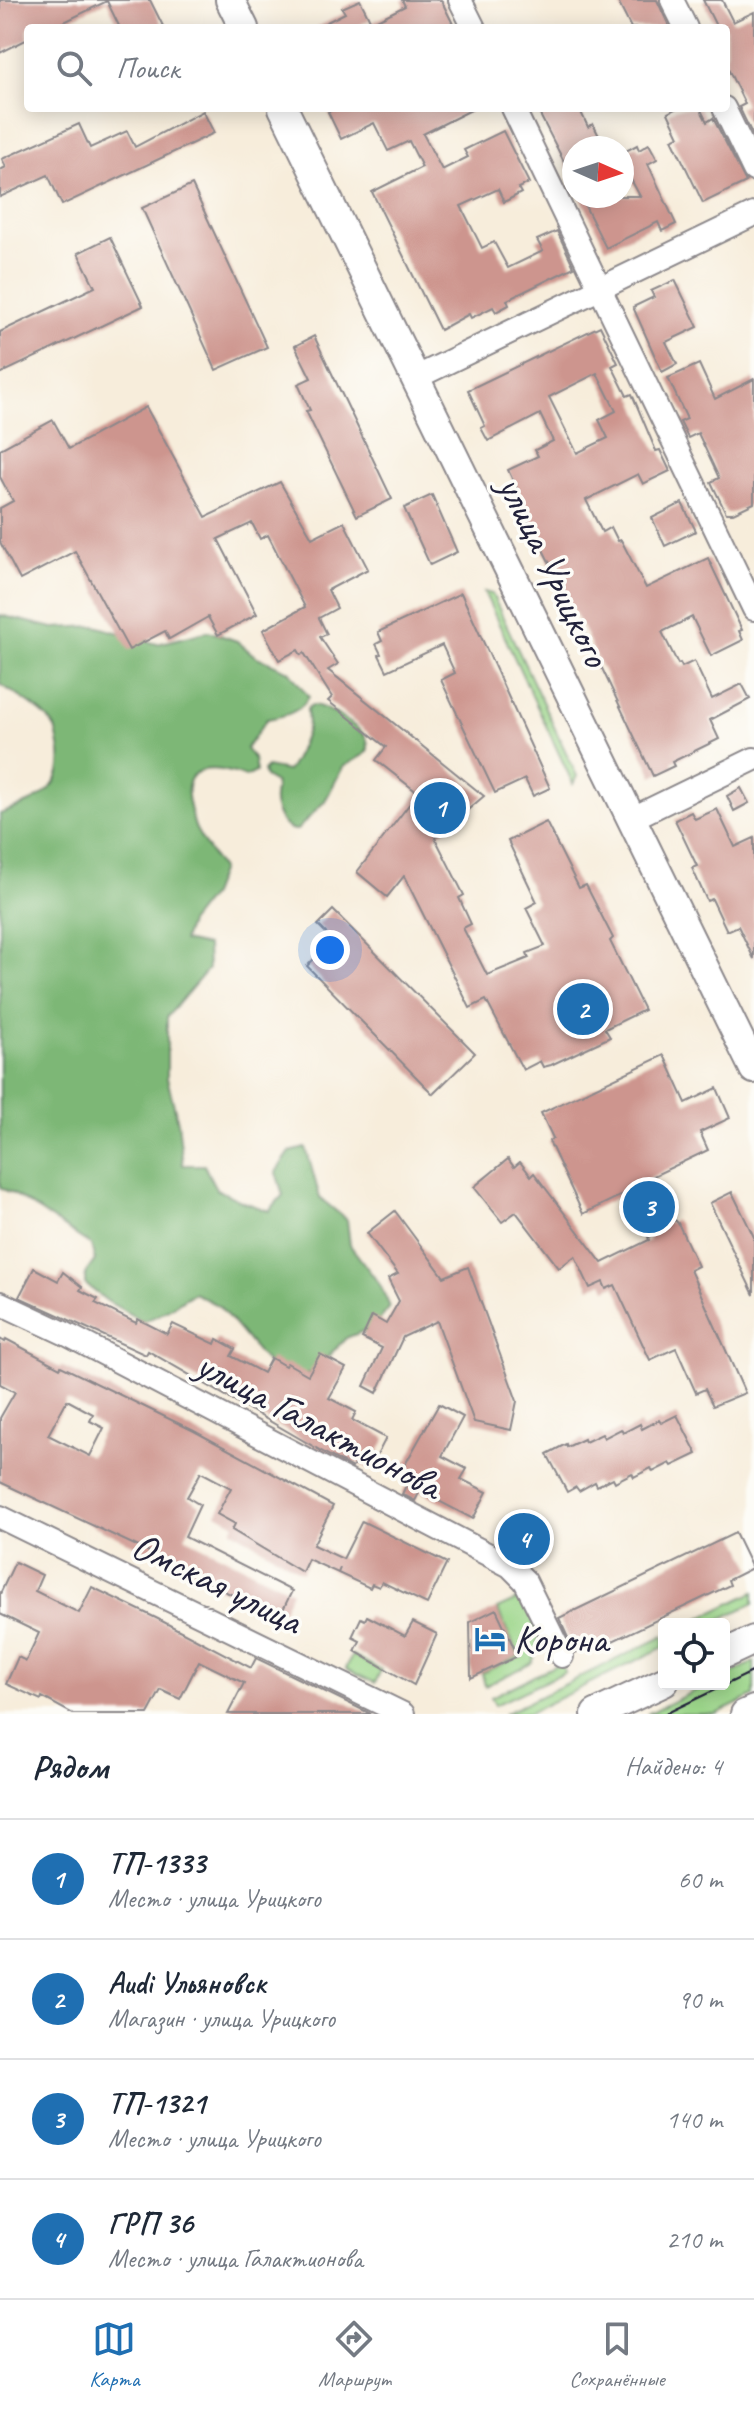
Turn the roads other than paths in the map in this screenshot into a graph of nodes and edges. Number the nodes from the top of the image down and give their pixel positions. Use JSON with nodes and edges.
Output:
{"nodes":[{"id":1,"x":230,"y":0,"type":"edge"},
{"id":2,"x":460,"y":0,"type":"edge"},
{"id":3,"x":672,"y":0,"type":"edge"},
{"id":4,"x":242,"y":24,"type":"edge"},
{"id":5,"x":472,"y":24,"type":"edge"},
{"id":6,"x":684,"y":24,"type":"edge"},
{"id":7,"x":285,"y":112,"type":"edge"},
{"id":8,"x":515,"y":112,"type":"edge"},
{"id":9,"x":726,"y":112,"type":"edge"},
{"id":10,"x":754,"y":170,"type":"edge"},
{"id":11,"x":754,"y":214,"type":"edge"},
{"id":12,"x":600,"y":288,"type":"junction"},
{"id":13,"x":415,"y":378,"type":"junction"},
{"id":14,"x":754,"y":609,"type":"edge"},
{"id":15,"x":754,"y":759,"type":"edge"},
{"id":16,"x":631,"y":819,"type":"junction"},
{"id":17,"x":754,"y":1069,"type":"edge"},
{"id":18,"x":0,"y":1303,"type":"edge"},
{"id":19,"x":0,"y":1517,"type":"edge"},
{"id":20,"x":754,"y":1640,"type":"edge"},
{"id":21,"x":730,"y":1651,"type":"edge"},
{"id":22,"x":562,"y":1656,"type":"dead end"},
{"id":23,"x":658,"y":1685,"type":"edge"},
{"id":24,"x":754,"y":1710,"type":"edge"},
{"id":25,"x":403,"y":1714,"type":"edge"},
{"id":26,"x":596,"y":1714,"type":"edge"},
{"id":27,"x":745,"y":1714,"type":"edge"}],
"edges":[{"from":1,"to":4,"type":"main road"},
{"from":2,"to":5,"type":"street"},
{"from":3,"to":6,"type":"street"},
{"from":7,"to":13,"type":"main road","name":"улица Урицкого"},
{"from":8,"to":12,"type":"street"},
{"from":9,"to":10,"type":"street"},
{"from":11,"to":12,"type":"street"},
{"from":12,"to":13,"type":"street"},
{"from":12,"to":14,"type":"street"},
{"from":13,"to":16,"type":"main road","name":"улица Урицкого"},
{"from":15,"to":16,"type":"street"},
{"from":16,"to":17,"type":"main road","name":"улица Урицкого"},
{"from":18,"to":22,"type":"street","name":"улица Галактионова"},
{"from":19,"to":25,"type":"street","name":"Омская улица"},
{"from":20,"to":21,"type":"main road"},
{"from":23,"to":26,"type":"main road"},
{"from":24,"to":27,"type":"main road"}]}
